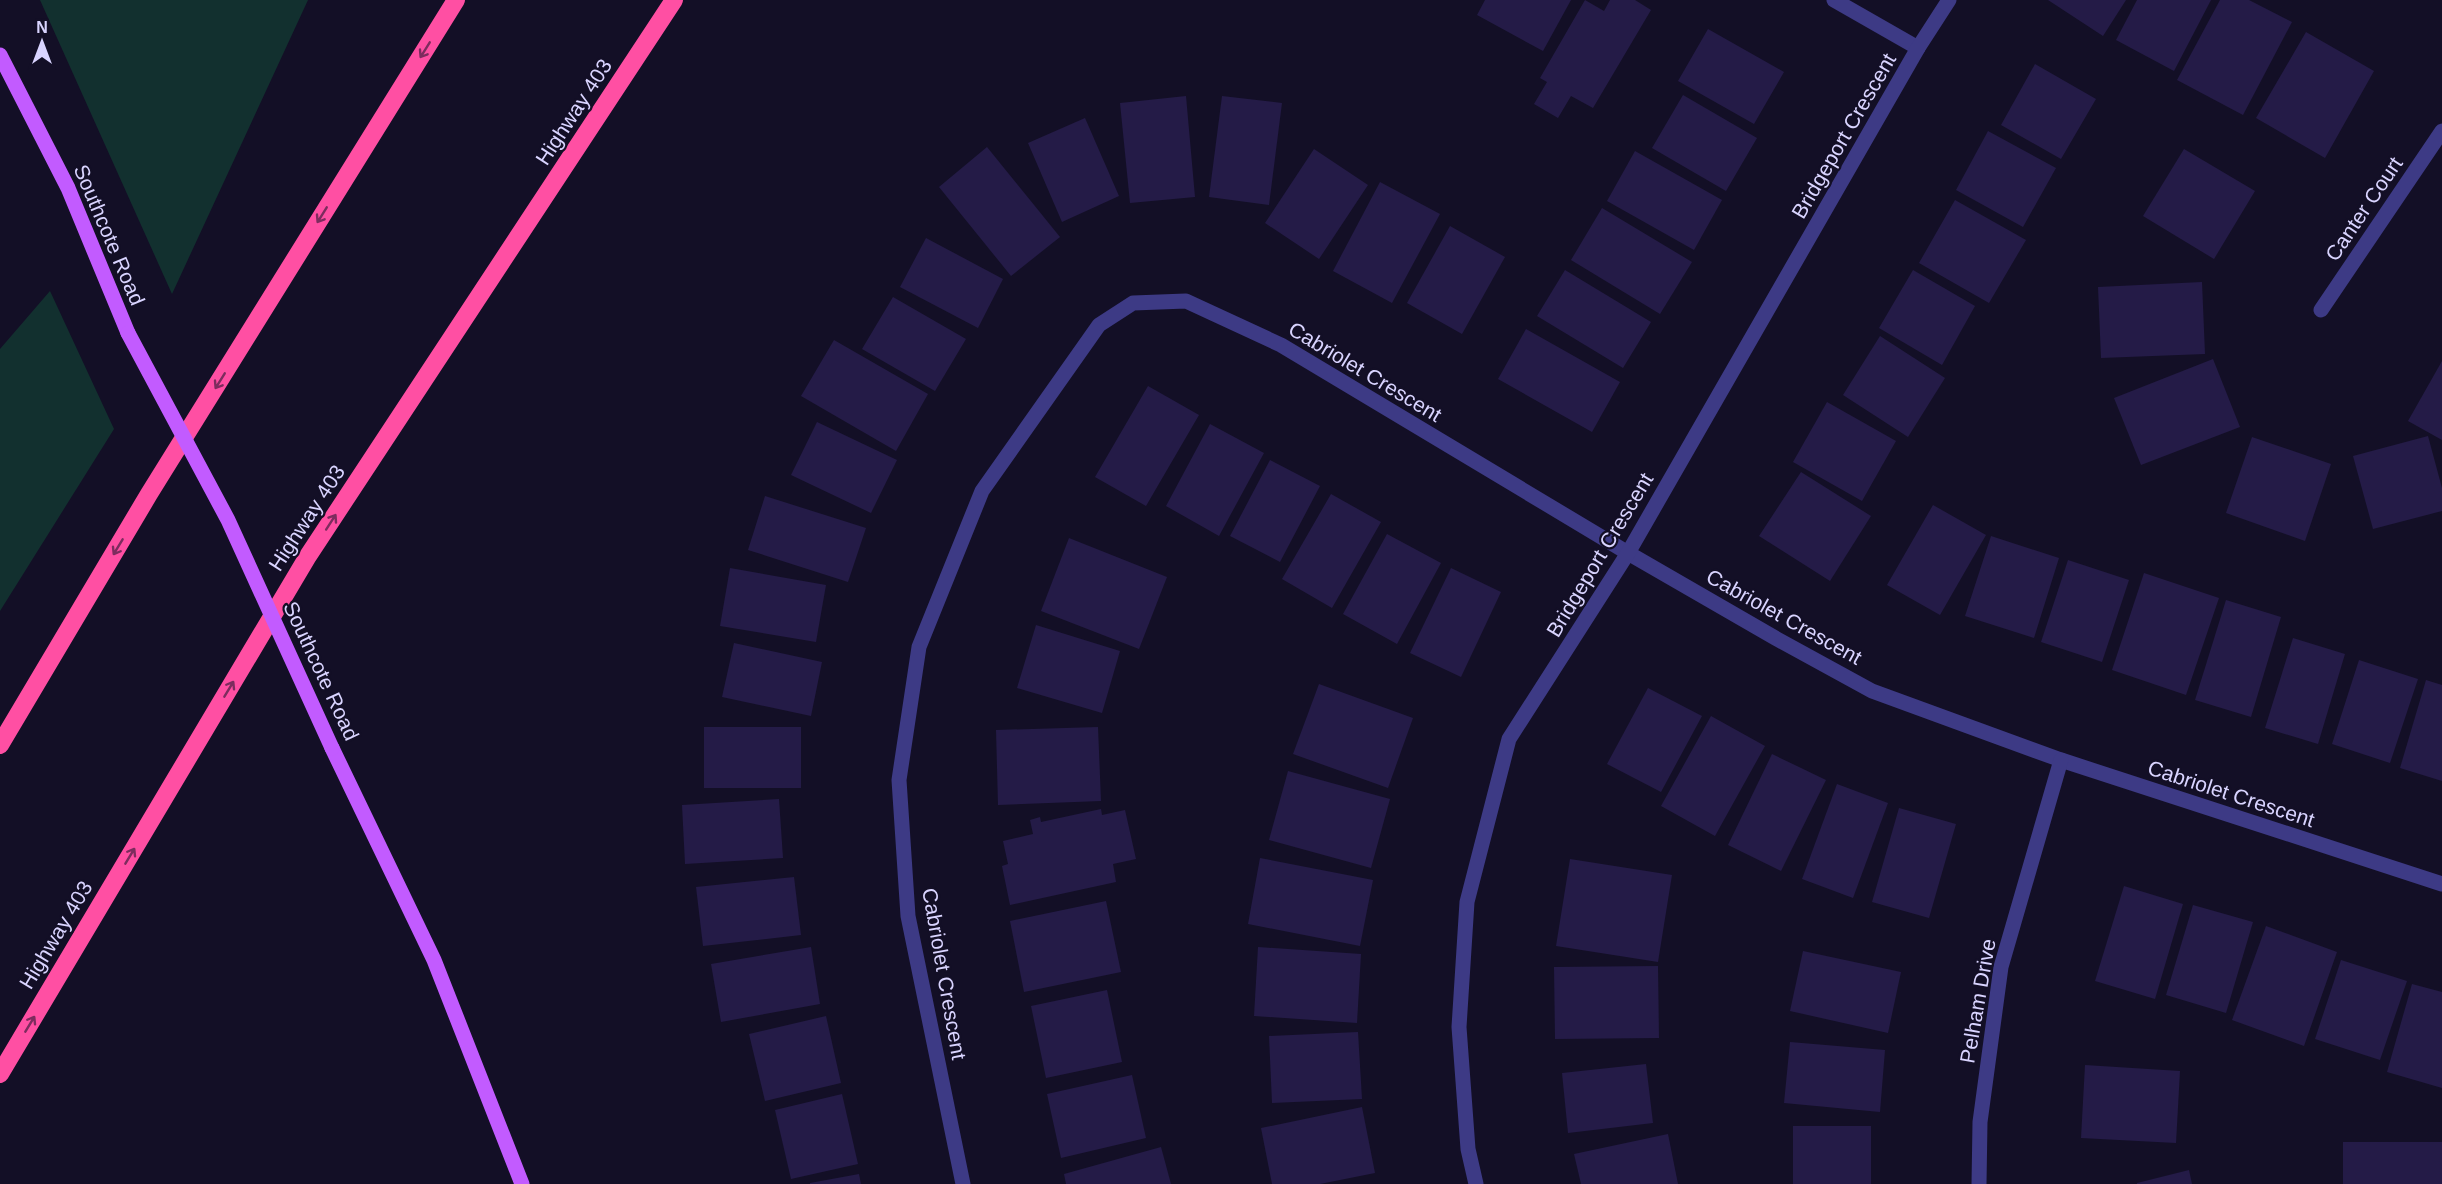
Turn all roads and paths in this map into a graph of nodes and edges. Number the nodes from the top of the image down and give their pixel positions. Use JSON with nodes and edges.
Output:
{"nodes":[{"id":1,"x":456,"y":0,"type":"edge"},
{"id":2,"x":674,"y":0,"type":"edge"},
{"id":3,"x":1834,"y":0,"type":"edge"},
{"id":4,"x":1948,"y":0,"type":"edge"},
{"id":5,"x":1918,"y":48,"type":"junction"},
{"id":6,"x":0,"y":56,"type":"edge"},
{"id":7,"x":2442,"y":131,"type":"edge"},
{"id":8,"x":2321,"y":310,"type":"dead end"},
{"id":9,"x":1628,"y":553,"type":"junction"},
{"id":10,"x":0,"y":745,"type":"edge"},
{"id":11,"x":2061,"y":760,"type":"junction"},
{"id":12,"x":2442,"y":884,"type":"edge"},
{"id":13,"x":0,"y":1074,"type":"edge"},
{"id":14,"x":522,"y":1184,"type":"edge"},
{"id":15,"x":963,"y":1184,"type":"edge"},
{"id":16,"x":1476,"y":1184,"type":"edge"},
{"id":17,"x":1979,"y":1184,"type":"edge"}],
"edges":[{"from":1,"to":10,"type":"highway","one_way":true},
{"from":13,"to":2,"type":"highway","name":"Highway 403","one_way":true},
{"from":3,"to":5,"type":"street"},
{"from":4,"to":5,"type":"street","name":"Bridgeport Crescent"},
{"from":5,"to":9,"type":"street","name":"Bridgeport Crescent"},
{"from":6,"to":14,"type":"main road","name":"Southcote Road","bridge":true},
{"from":7,"to":8,"type":"street","name":"Canter Court"},
{"from":9,"to":11,"type":"street","name":"Cabriolet Crescent"},
{"from":9,"to":15,"type":"street","name":"Cabriolet Crescent"},
{"from":9,"to":16,"type":"street","name":"Bridgeport Crescent"},
{"from":11,"to":12,"type":"street","name":"Cabriolet Crescent"},
{"from":11,"to":17,"type":"street","name":"Pelham Drive"}]}
